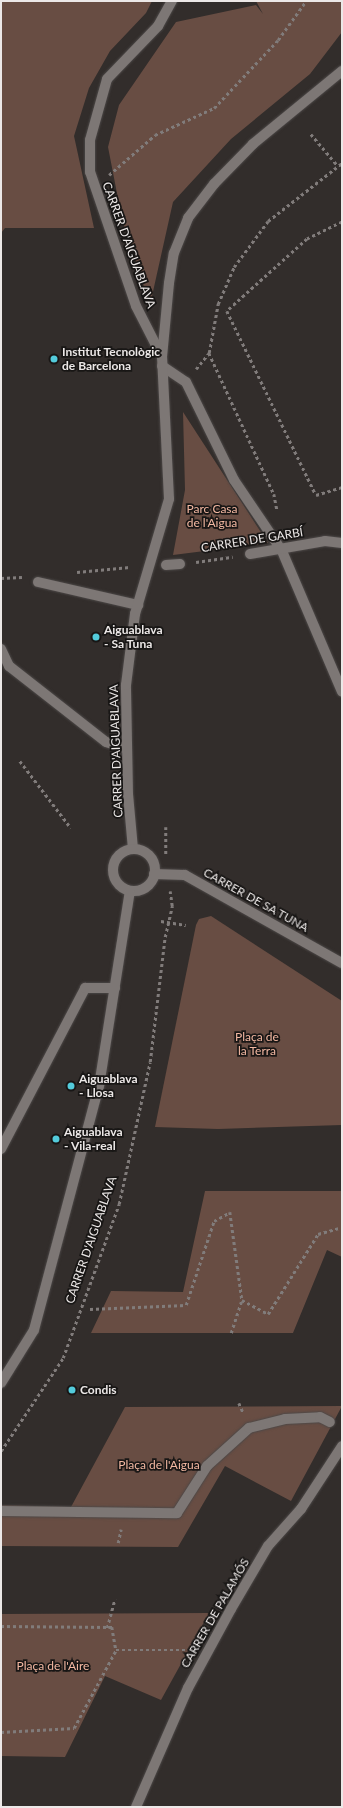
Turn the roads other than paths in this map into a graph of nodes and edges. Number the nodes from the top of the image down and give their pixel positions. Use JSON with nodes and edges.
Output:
{"nodes":[{"id":1,"x":172,"y":1,"type":"edge"},
{"id":2,"x":342,"y":71,"type":"edge"},
{"id":3,"x":162,"y":361,"type":"junction"},
{"id":4,"x":342,"y":544,"type":"edge"},
{"id":5,"x":282,"y":551,"type":"junction"},
{"id":6,"x":250,"y":554,"type":"road end"},
{"id":7,"x":180,"y":564,"type":"road end"},
{"id":8,"x":166,"y":565,"type":"dead end"},
{"id":9,"x":38,"y":582,"type":"dead end"},
{"id":10,"x":138,"y":605,"type":"junction"},
{"id":11,"x":1,"y":649,"type":"edge"},
{"id":12,"x":342,"y":692,"type":"edge"},
{"id":13,"x":127,"y":749,"type":"junction"},
{"id":14,"x":133,"y":849,"type":"junction"},
{"id":15,"x":154,"y":874,"type":"junction"},
{"id":16,"x":130,"y":891,"type":"junction"},
{"id":17,"x":342,"y":963,"type":"edge"},
{"id":18,"x":115,"y":988,"type":"junction"},
{"id":19,"x":1,"y":1149,"type":"edge"},
{"id":20,"x":1,"y":1383,"type":"edge"},
{"id":21,"x":330,"y":1422,"type":"dead end"},
{"id":22,"x":342,"y":1446,"type":"edge"},
{"id":23,"x":1,"y":1511,"type":"edge"},
{"id":24,"x":136,"y":1807,"type":"edge"}],
"edges":[{"from":1,"to":3,"type":"street","name":"CARRER D'AIGUABLAVA"},
{"from":2,"to":3,"type":"street"},
{"from":3,"to":5,"type":"street"},
{"from":3,"to":10,"type":"street","name":"CARRER D'AIGUABLAVA"},
{"from":4,"to":5,"type":"street","name":"CARRER DE GARBÍ"},
{"from":5,"to":6,"type":"street","name":"CARRER DE GARBÍ"},
{"from":5,"to":12,"type":"street"},
{"from":7,"to":8,"type":"street"},
{"from":9,"to":10,"type":"street"},
{"from":10,"to":13,"type":"street","name":"CARRER D'AIGUABLAVA"},
{"from":11,"to":13,"type":"street"},
{"from":13,"to":14,"type":"street","name":"CARRER D'AIGUABLAVA"},
{"from":14,"to":15,"type":"street"},
{"from":14,"to":16,"type":"street"},
{"from":15,"to":16,"type":"street"},
{"from":15,"to":17,"type":"street","name":"CARRER DE SA TUNA"},
{"from":16,"to":18,"type":"street"},
{"from":18,"to":19,"type":"street"},
{"from":18,"to":20,"type":"street"},
{"from":21,"to":23,"type":"street"},
{"from":22,"to":24,"type":"street","name":"CARRER DE PALAMÓS"}]}
